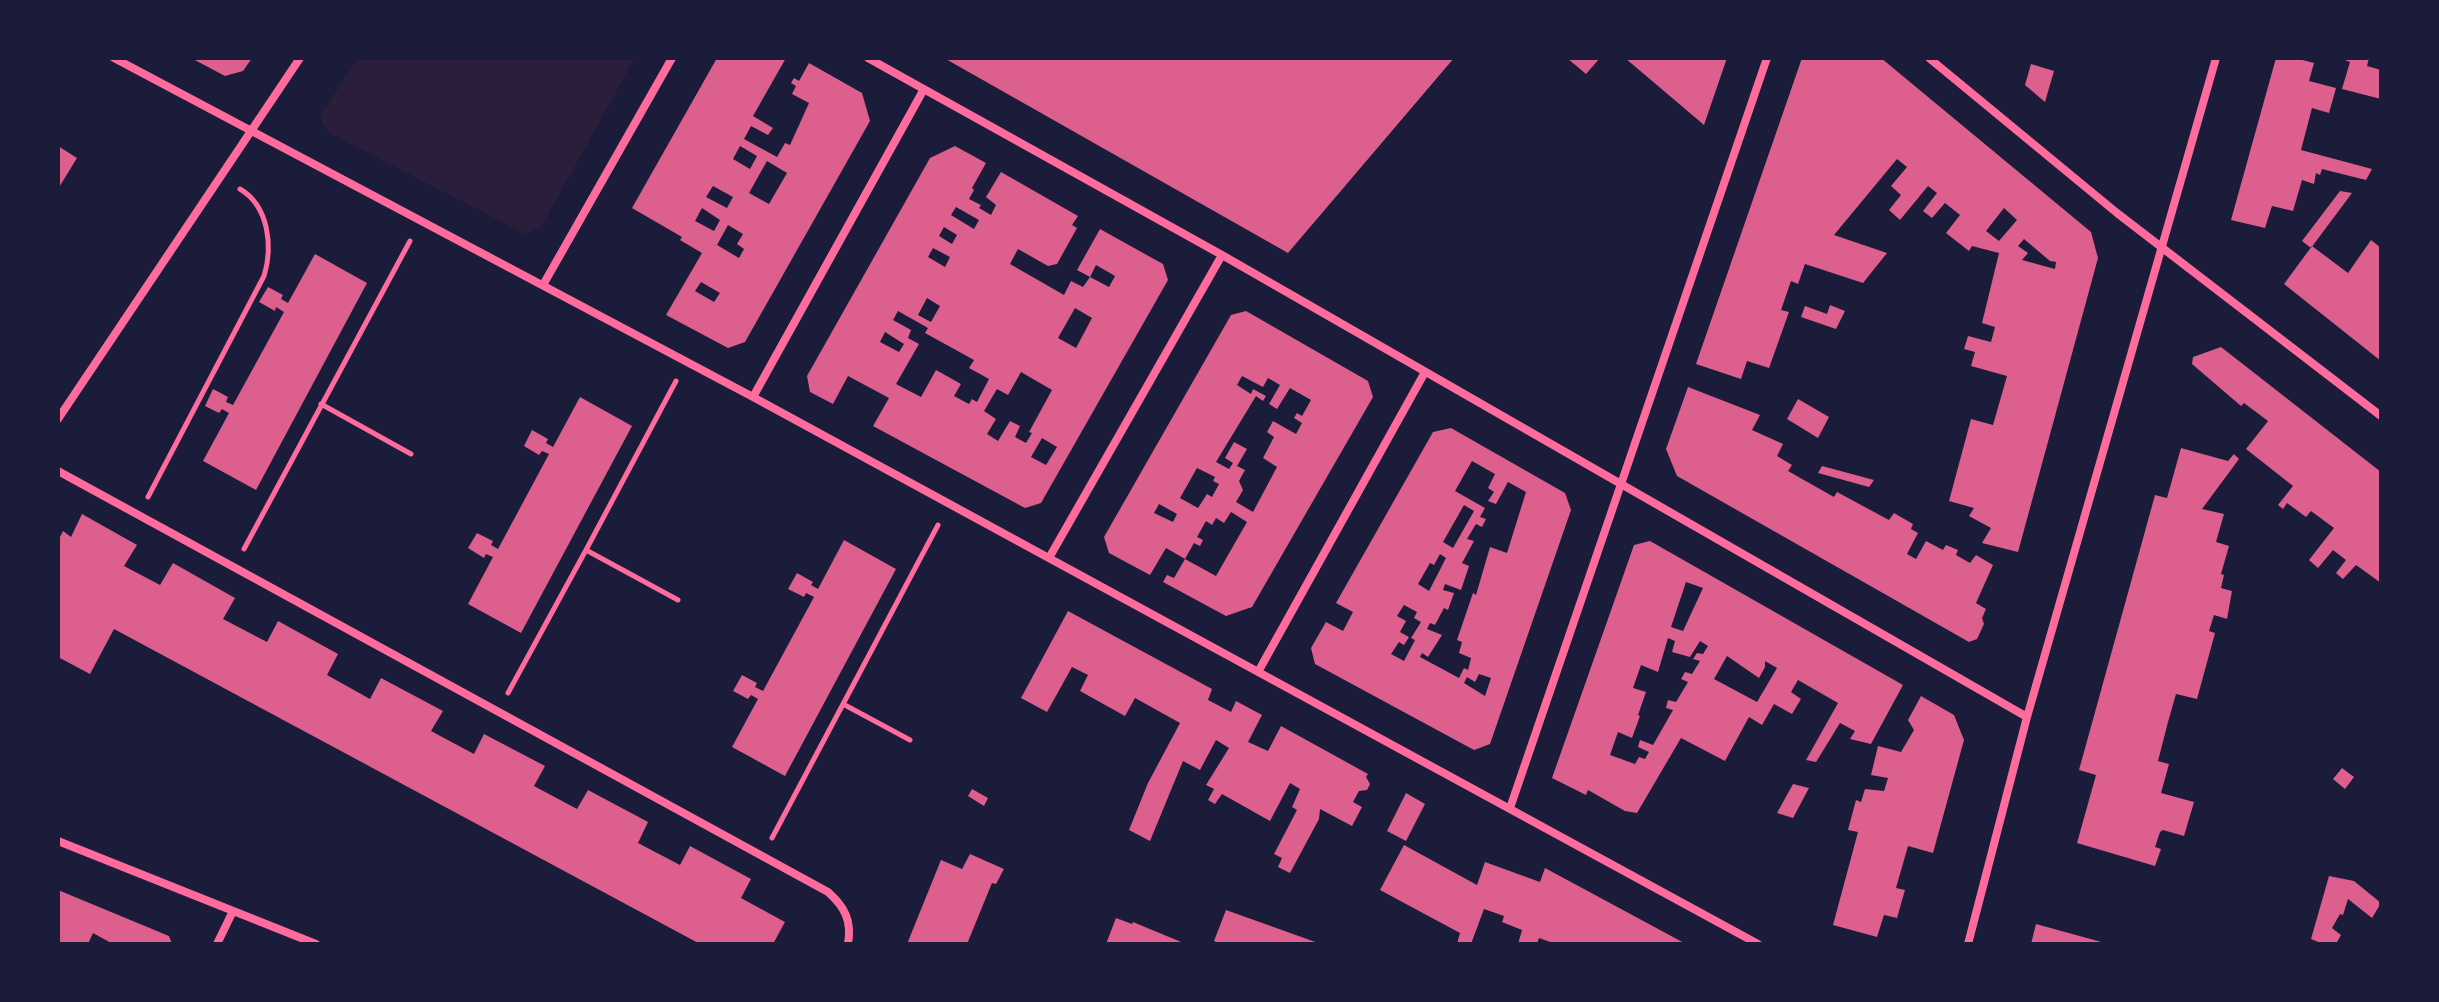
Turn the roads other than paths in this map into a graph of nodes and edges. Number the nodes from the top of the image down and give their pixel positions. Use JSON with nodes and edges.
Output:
{"nodes":[{"id":1,"x":114,"y":58,"type":"edge"},
{"id":2,"x":300,"y":58,"type":"edge"},
{"id":3,"x":672,"y":58,"type":"edge"},
{"id":4,"x":868,"y":58,"type":"edge"},
{"id":5,"x":1767,"y":58,"type":"edge"},
{"id":6,"x":1929,"y":58,"type":"edge"},
{"id":7,"x":2216,"y":58,"type":"edge"},
{"id":8,"x":924,"y":89,"type":"junction"},
{"id":9,"x":252,"y":132,"type":"junction"},
{"id":10,"x":2162,"y":246,"type":"junction"},
{"id":11,"x":1222,"y":255,"type":"junction"},
{"id":12,"x":543,"y":285,"type":"junction"},
{"id":13,"x":1425,"y":372,"type":"junction"},
{"id":14,"x":753,"y":397,"type":"junction"},
{"id":15,"x":2381,"y":416,"type":"edge"},
{"id":16,"x":58,"y":419,"type":"edge"},
{"id":17,"x":58,"y":471,"type":"edge"},
{"id":18,"x":1620,"y":485,"type":"junction"},
{"id":19,"x":1049,"y":558,"type":"junction"},
{"id":20,"x":1258,"y":672,"type":"junction"},
{"id":21,"x":2027,"y":717,"type":"junction"},
{"id":22,"x":1510,"y":808,"type":"junction"},
{"id":23,"x":58,"y":841,"type":"edge"},
{"id":24,"x":233,"y":911,"type":"junction"},
{"id":25,"x":217,"y":944,"type":"edge"},
{"id":26,"x":316,"y":944,"type":"edge"},
{"id":27,"x":848,"y":944,"type":"edge"},
{"id":28,"x":1758,"y":944,"type":"edge"},
{"id":29,"x":1968,"y":944,"type":"edge"}],
"edges":[{"from":1,"to":9,"type":"street"},
{"from":2,"to":9,"type":"street"},
{"from":3,"to":12,"type":"street"},
{"from":4,"to":8,"type":"street"},
{"from":5,"to":18,"type":"street"},
{"from":6,"to":10,"type":"street"},
{"from":7,"to":10,"type":"street"},
{"from":8,"to":11,"type":"street"},
{"from":8,"to":14,"type":"street"},
{"from":9,"to":12,"type":"street"},
{"from":9,"to":16,"type":"street"},
{"from":10,"to":15,"type":"street"},
{"from":10,"to":21,"type":"street"},
{"from":11,"to":13,"type":"street"},
{"from":11,"to":19,"type":"street"},
{"from":12,"to":14,"type":"street"},
{"from":13,"to":18,"type":"street"},
{"from":13,"to":20,"type":"street"},
{"from":14,"to":19,"type":"street"},
{"from":17,"to":27,"type":"street"},
{"from":18,"to":21,"type":"street"},
{"from":18,"to":22,"type":"street"},
{"from":19,"to":20,"type":"street"},
{"from":20,"to":22,"type":"street"},
{"from":21,"to":29,"type":"street"},
{"from":22,"to":28,"type":"street"},
{"from":23,"to":24,"type":"street"},
{"from":24,"to":25,"type":"street"},
{"from":24,"to":26,"type":"street"}]}
